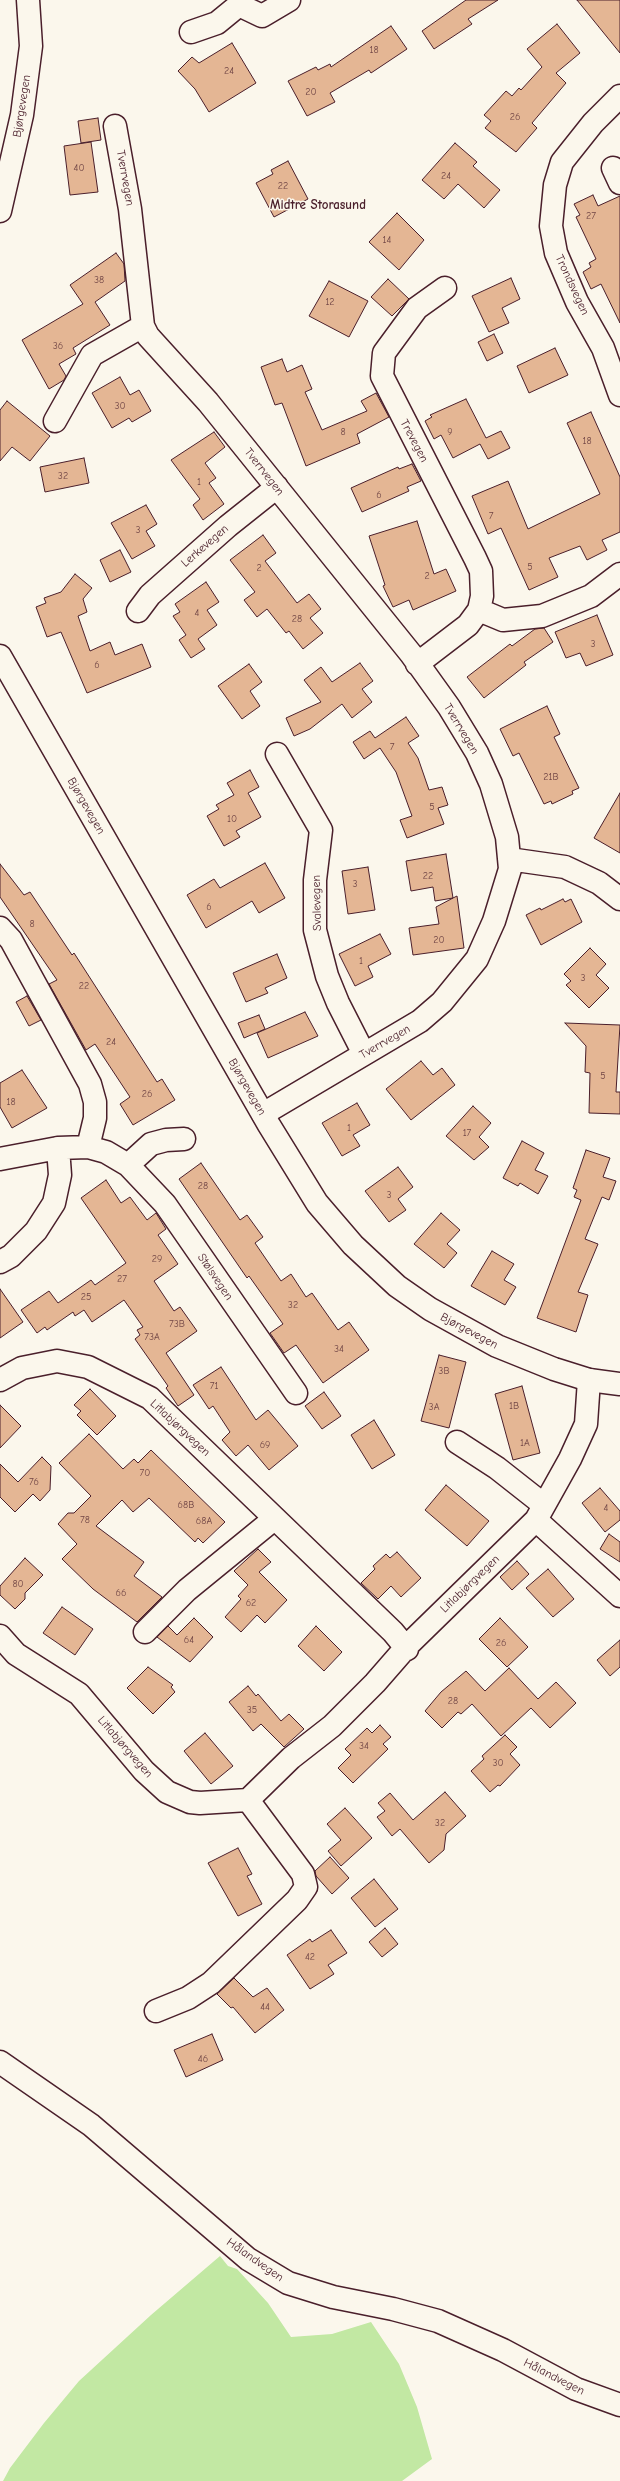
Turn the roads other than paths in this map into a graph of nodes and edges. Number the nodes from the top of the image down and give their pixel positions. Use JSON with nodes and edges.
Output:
{"nodes":[{"id":1,"x":28,"y":0,"type":"edge"},
{"id":2,"x":289,"y":0,"type":"edge"},
{"id":3,"x":191,"y":32,"type":"dead end"},
{"id":4,"x":620,"y":96,"type":"edge"},
{"id":5,"x":115,"y":126,"type":"dead end"},
{"id":6,"x":0,"y":211,"type":"edge"},
{"id":7,"x":445,"y":288,"type":"dead end"},
{"id":8,"x":143,"y":326,"type":"junction"},
{"id":9,"x":616,"y":371,"type":"edge"},
{"id":10,"x":620,"y":394,"type":"edge"},
{"id":11,"x":55,"y":421,"type":"dead end"},
{"id":12,"x":277,"y":487,"type":"junction"},
{"id":13,"x":620,"y":574,"type":"edge"},
{"id":14,"x":479,"y":610,"type":"junction"},
{"id":15,"x":138,"y":611,"type":"dead end"},
{"id":16,"x":2,"y":664,"type":"edge"},
{"id":17,"x":417,"y":664,"type":"junction"},
{"id":18,"x":277,"y":754,"type":"dead end"},
{"id":19,"x":509,"y":859,"type":"junction"},
{"id":20,"x":620,"y":899,"type":"edge"},
{"id":21,"x":0,"y":928,"type":"edge"},
{"id":22,"x":364,"y":1054,"type":"junction"},
{"id":23,"x":263,"y":1114,"type":"junction"},
{"id":24,"x":184,"y":1139,"type":"dead end"},
{"id":25,"x":88,"y":1147,"type":"junction"},
{"id":26,"x":58,"y":1148,"type":"junction"},
{"id":27,"x":0,"y":1159,"type":"edge"},
{"id":28,"x":128,"y":1165,"type":"junction"},
{"id":29,"x":0,"y":1262,"type":"edge"},
{"id":30,"x":0,"y":1380,"type":"edge"},
{"id":31,"x":590,"y":1380,"type":"junction"},
{"id":32,"x":620,"y":1384,"type":"edge"},
{"id":33,"x":296,"y":1394,"type":"dead end"},
{"id":34,"x":457,"y":1442,"type":"dead end"},
{"id":35,"x":540,"y":1512,"type":"junction"},
{"id":36,"x":274,"y":1520,"type":"junction"},
{"id":37,"x":620,"y":1596,"type":"edge"},
{"id":38,"x":145,"y":1632,"type":"dead end"},
{"id":39,"x":0,"y":1636,"type":"edge"},
{"id":40,"x":407,"y":1649,"type":"junction"},
{"id":41,"x":248,"y":1800,"type":"junction"},
{"id":42,"x":156,"y":2011,"type":"dead end"},
{"id":43,"x":0,"y":2062,"type":"edge"},
{"id":44,"x":620,"y":2405,"type":"edge"}],
"edges":[{"from":1,"to":6,"type":"street","name":"Bjørgevegen"},
{"from":2,"to":3,"type":"street"},
{"from":4,"to":9,"type":"street","name":"Trondsvegen"},
{"from":5,"to":8,"type":"street","name":"Tverrvegen"},
{"from":7,"to":14,"type":"street","name":"Trevegen"},
{"from":8,"to":11,"type":"street"},
{"from":8,"to":12,"type":"street","name":"Tverrvegen"},
{"from":9,"to":10,"type":"street","name":"Trondsvegen"},
{"from":12,"to":15,"type":"street","name":"Lerkevegen"},
{"from":12,"to":17,"type":"street","name":"Tverrvegen"},
{"from":13,"to":14,"type":"street"},
{"from":14,"to":17,"type":"street"},
{"from":16,"to":23,"type":"street","name":"Bjørgevegen"},
{"from":17,"to":19,"type":"street","name":"Tverrvegen"},
{"from":18,"to":22,"type":"street","name":"Svalevegen"},
{"from":19,"to":20,"type":"street"},
{"from":19,"to":22,"type":"street","name":"Tverrvegen"},
{"from":21,"to":25,"type":"street"},
{"from":22,"to":23,"type":"street","name":"Tverrvegen"},
{"from":23,"to":31,"type":"street","name":"Bjørgevegen"},
{"from":24,"to":28,"type":"street"},
{"from":25,"to":26,"type":"street","name":"Stølsvegen"},
{"from":25,"to":28,"type":"street","name":"Stølsvegen"},
{"from":26,"to":27,"type":"street","name":"Stølsvegen"},
{"from":26,"to":29,"type":"street"},
{"from":28,"to":33,"type":"street","name":"Stølsvegen"},
{"from":30,"to":36,"type":"street","name":"Litlabjørgvegen"},
{"from":31,"to":32,"type":"street","name":"Bjørgevegen"},
{"from":31,"to":35,"type":"street","name":"Litlabjørgvegen"},
{"from":34,"to":35,"type":"street"},
{"from":35,"to":37,"type":"street"},
{"from":35,"to":40,"type":"street","name":"Litlabjørgvegen"},
{"from":36,"to":38,"type":"street"},
{"from":36,"to":40,"type":"street","name":"Litlabjørgvegen"},
{"from":39,"to":41,"type":"street","name":"Litlabjørgvegen"},
{"from":40,"to":41,"type":"street","name":"Litlabjørgvegen"},
{"from":41,"to":42,"type":"street"},
{"from":43,"to":44,"type":"street","name":"Hålandvegen"}]}
